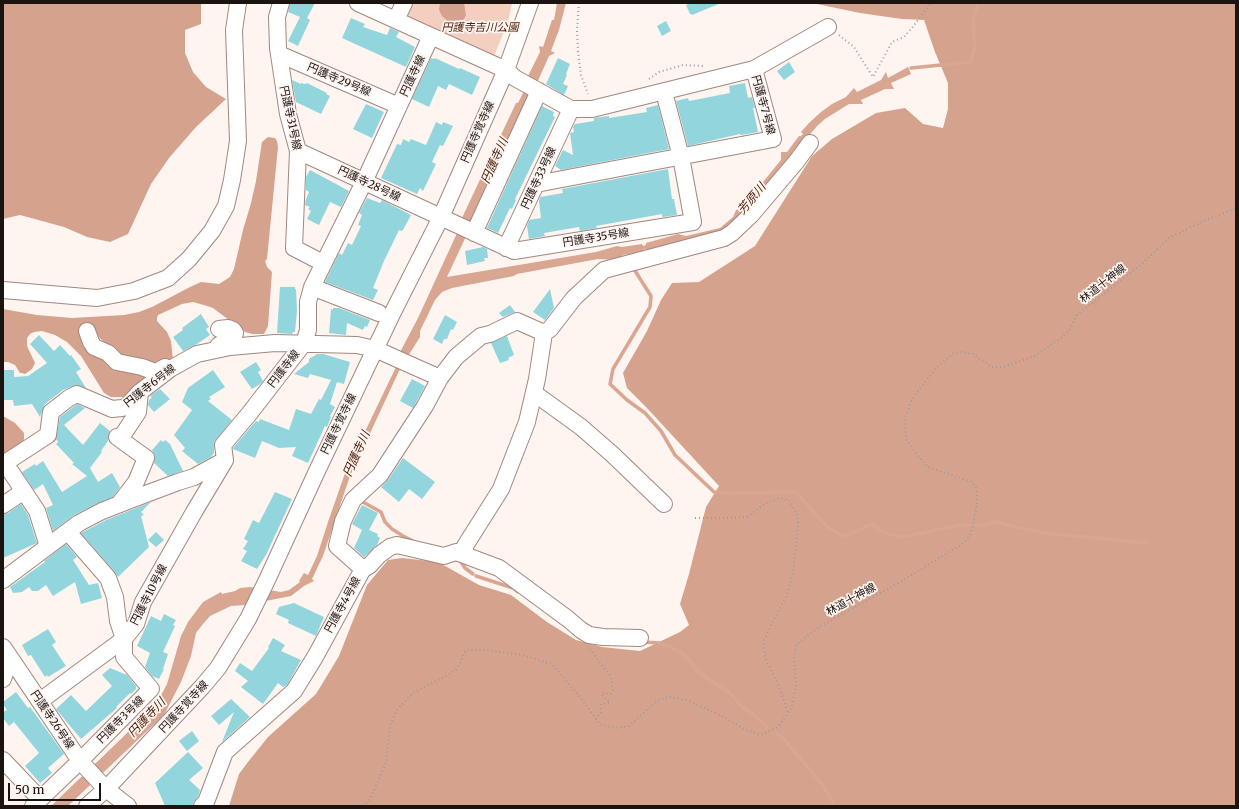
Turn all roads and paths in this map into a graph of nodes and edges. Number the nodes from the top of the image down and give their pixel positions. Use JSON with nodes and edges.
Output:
{"nodes":[{"id":1,"x":238,"y":3,"type":"edge"},
{"id":2,"x":280,"y":3,"type":"edge"},
{"id":3,"x":358,"y":3,"type":"edge"},
{"id":4,"x":404,"y":3,"type":"edge"},
{"id":5,"x":530,"y":3,"type":"edge"},
{"id":6,"x":579,"y":3,"type":"edge"},
{"id":7,"x":931,"y":3,"type":"edge"},
{"id":8,"x":396,"y":20,"type":"junction"},
{"id":9,"x":828,"y":27,"type":"joint"},
{"id":10,"x":431,"y":36,"type":"junction"},
{"id":11,"x":279,"y":54,"type":"junction"},
{"id":12,"x":754,"y":70,"type":"junction"},
{"id":13,"x":510,"y":74,"type":"junction"},
{"id":14,"x":537,"y":90,"type":"junction"},
{"id":15,"x":664,"y":92,"type":"junction"},
{"id":16,"x":589,"y":98,"type":"dead end"},
{"id":17,"x":399,"y":106,"type":"junction"},
{"id":18,"x":571,"y":109,"type":"junction"},
{"id":19,"x":810,"y":143,"type":"dead end"},
{"id":20,"x":298,"y":151,"type":"junction"},
{"id":21,"x":681,"y":157,"type":"junction"},
{"id":22,"x":364,"y":182,"type":"junction"},
{"id":23,"x":536,"y":184,"type":"junction"},
{"id":24,"x":1236,"y":208,"type":"edge"},
{"id":25,"x":445,"y":220,"type":"junction"},
{"id":26,"x":474,"y":233,"type":"junction"},
{"id":27,"x":506,"y":248,"type":"junction"},
{"id":28,"x":323,"y":263,"type":"junction"},
{"id":29,"x":312,"y":287,"type":"junction"},
{"id":30,"x":3,"y":290,"type":"edge"},
{"id":31,"x":379,"y":312,"type":"dead end"},
{"id":32,"x":219,"y":329,"type":"dead end"},
{"id":33,"x":87,"y":331,"type":"dead end"},
{"id":34,"x":544,"y":333,"type":"junction"},
{"id":35,"x":304,"y":343,"type":"junction"},
{"id":36,"x":375,"y":349,"type":"junction"},
{"id":37,"x":216,"y":350,"type":"junction"},
{"id":38,"x":169,"y":369,"type":"junction"},
{"id":39,"x":440,"y":378,"type":"junction"},
{"id":40,"x":140,"y":392,"type":"junction"},
{"id":41,"x":534,"y":392,"type":"junction"},
{"id":42,"x":225,"y":460,"type":"junction"},
{"id":43,"x":4,"y":463,"type":"edge"},
{"id":44,"x":24,"y":492,"type":"junction"},
{"id":45,"x":664,"y":504,"type":"dead end"},
{"id":46,"x":3,"y":505,"type":"edge"},
{"id":47,"x":118,"y":505,"type":"junction"},
{"id":48,"x":695,"y":518,"type":"dead end"},
{"id":49,"x":68,"y":532,"type":"junction"},
{"id":50,"x":48,"y":546,"type":"junction"},
{"id":51,"x":467,"y":556,"type":"junction"},
{"id":52,"x":362,"y":570,"type":"junction"},
{"id":53,"x":3,"y":580,"type":"edge"},
{"id":54,"x":582,"y":631,"type":"junction"},
{"id":55,"x":640,"y":638,"type":"dead end"},
{"id":56,"x":124,"y":639,"type":"junction"},
{"id":57,"x":7,"y":652,"type":"edge"},
{"id":58,"x":3,"y":680,"type":"edge"},
{"id":59,"x":40,"y":701,"type":"junction"},
{"id":60,"x":788,"y":713,"type":"junction"},
{"id":61,"x":596,"y":719,"type":"junction"},
{"id":62,"x":3,"y":760,"type":"edge"},
{"id":63,"x":83,"y":765,"type":"junction"},
{"id":64,"x":103,"y":786,"type":"junction"},
{"id":65,"x":36,"y":802,"type":"edge"},
{"id":66,"x":86,"y":806,"type":"edge"},
{"id":67,"x":128,"y":806,"type":"edge"},
{"id":68,"x":202,"y":806,"type":"edge"},
{"id":69,"x":364,"y":806,"type":"edge"}],
"edges":[{"from":1,"to":30,"type":"street"},
{"from":2,"to":11,"type":"street","name":"円護寺31号線"},
{"from":3,"to":8,"type":"street","name":"円護寺7号線"},
{"from":4,"to":8,"type":"street"},
{"from":5,"to":13,"type":"street","name":"円護寺覚寺線"},
{"from":6,"to":16,"type":"path"},
{"from":7,"to":9,"type":"path"},
{"from":8,"to":10,"type":"street","name":"円護寺7号線"},
{"from":9,"to":12,"type":"street"},
{"from":10,"to":13,"type":"street","name":"円護寺7号線"},
{"from":10,"to":17,"type":"street","name":"円護寺線"},
{"from":11,"to":17,"type":"street","name":"円護寺29号線"},
{"from":11,"to":20,"type":"street","name":"円護寺31号線"},
{"from":12,"to":15,"type":"street","name":"円護寺7号線"},
{"from":12,"to":21,"type":"street","name":"円護寺7号線"},
{"from":13,"to":14,"type":"street","name":"円護寺7号線"},
{"from":13,"to":25,"type":"street","name":"円護寺覚寺線"},
{"from":14,"to":18,"type":"street","name":"円護寺7号線"},
{"from":14,"to":26,"type":"street"},
{"from":15,"to":18,"type":"street","name":"円護寺7号線"},
{"from":15,"to":21,"type":"street"},
{"from":17,"to":22,"type":"street","name":"円護寺線"},
{"from":18,"to":23,"type":"street","name":"円護寺33号線"},
{"from":19,"to":34,"type":"street"},
{"from":20,"to":22,"type":"street","name":"円護寺28号線"},
{"from":20,"to":28,"type":"street","name":"円護寺31号線"},
{"from":21,"to":23,"type":"street","name":"円護寺7号線"},
{"from":21,"to":27,"type":"street","name":"円護寺35号線"},
{"from":22,"to":25,"type":"street","name":"円護寺28号線"},
{"from":22,"to":28,"type":"street","name":"円護寺線"},
{"from":23,"to":27,"type":"street","name":"円護寺33号線"},
{"from":24,"to":60,"type":"path","name":"林道十神線"},
{"from":25,"to":26,"type":"street","name":"円護寺35号線"},
{"from":25,"to":36,"type":"street","name":"円護寺覚寺線"},
{"from":26,"to":27,"type":"street","name":"円護寺35号線"},
{"from":28,"to":29,"type":"street","name":"円護寺線"},
{"from":29,"to":31,"type":"street"},
{"from":29,"to":35,"type":"street","name":"円護寺線"},
{"from":32,"to":37,"type":"street"},
{"from":33,"to":38,"type":"street"},
{"from":34,"to":39,"type":"street"},
{"from":34,"to":41,"type":"street"},
{"from":35,"to":36,"type":"street","name":"円護寺6号線"},
{"from":35,"to":37,"type":"street","name":"円護寺6号線"},
{"from":35,"to":42,"type":"street","name":"円護寺線"},
{"from":36,"to":39,"type":"street"},
{"from":36,"to":64,"type":"street","name":"円護寺覚寺線"},
{"from":37,"to":38,"type":"street","name":"円護寺6号線"},
{"from":38,"to":40,"type":"street","name":"円護寺6号線"},
{"from":39,"to":52,"type":"street","name":"円護寺4号線"},
{"from":40,"to":43,"type":"street","name":"円護寺6号線"},
{"from":40,"to":47,"type":"street"},
{"from":41,"to":45,"type":"street"},
{"from":41,"to":51,"type":"street"},
{"from":42,"to":47,"type":"street"},
{"from":42,"to":56,"type":"street","name":"円護寺10号線"},
{"from":43,"to":44,"type":"street"},
{"from":44,"to":46,"type":"street"},
{"from":44,"to":50,"type":"street"},
{"from":47,"to":49,"type":"street"},
{"from":48,"to":60,"type":"path"},
{"from":49,"to":50,"type":"street"},
{"from":49,"to":56,"type":"street","name":"円護寺3号線"},
{"from":50,"to":53,"type":"street"},
{"from":51,"to":52,"type":"street"},
{"from":51,"to":54,"type":"street"},
{"from":52,"to":68,"type":"street","name":"円護寺4号線"},
{"from":54,"to":55,"type":"street"},
{"from":54,"to":61,"type":"path"},
{"from":56,"to":59,"type":"street","name":"円護寺10号線"},
{"from":56,"to":63,"type":"street","name":"円護寺3号線"},
{"from":57,"to":58,"type":"street"},
{"from":57,"to":59,"type":"street","name":"円護寺26号線"},
{"from":59,"to":63,"type":"street","name":"円護寺26号線"},
{"from":60,"to":61,"type":"path","name":"林道十神線"},
{"from":61,"to":69,"type":"path","name":"林道十神線"},
{"from":62,"to":65,"type":"street"},
{"from":63,"to":64,"type":"street","name":"円護寺26号線"},
{"from":63,"to":65,"type":"street"},
{"from":64,"to":66,"type":"street","name":"円護寺覚寺線"},
{"from":64,"to":67,"type":"street","name":"円護寺26号線"}]}
